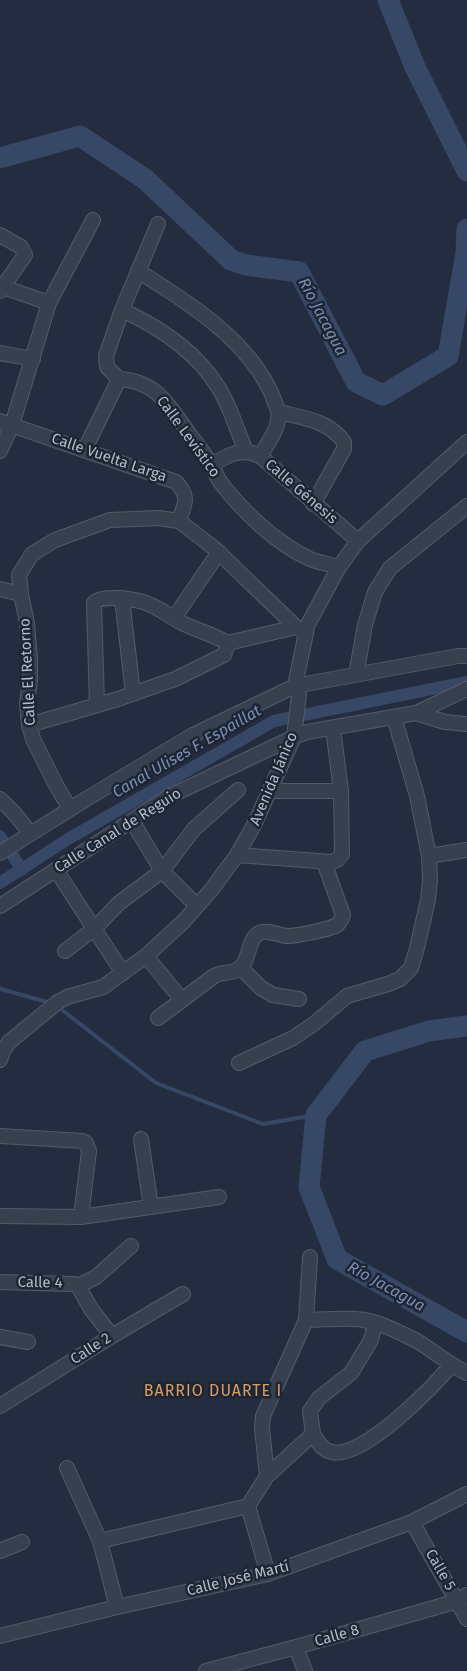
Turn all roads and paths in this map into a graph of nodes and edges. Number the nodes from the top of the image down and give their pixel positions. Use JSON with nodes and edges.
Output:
{"nodes":[{"id":1,"x":93,"y":220,"type":"dead end"},
{"id":2,"x":158,"y":224,"type":"dead end"},
{"id":3,"x":0,"y":235,"type":"edge"},
{"id":4,"x":138,"y":271,"type":"junction"},
{"id":5,"x":2,"y":289,"type":"edge"},
{"id":6,"x":50,"y":302,"type":"junction"},
{"id":7,"x":122,"y":310,"type":"junction"},
{"id":8,"x":0,"y":353,"type":"edge"},
{"id":9,"x":33,"y":359,"type":"junction"},
{"id":10,"x":119,"y":379,"type":"junction"},
{"id":11,"x":278,"y":412,"type":"junction"},
{"id":12,"x":6,"y":423,"type":"edge"},
{"id":13,"x":467,"y":442,"type":"edge"},
{"id":14,"x":85,"y":450,"type":"junction"},
{"id":15,"x":0,"y":451,"type":"edge"},
{"id":16,"x":246,"y":451,"type":"junction"},
{"id":17,"x":260,"y":456,"type":"junction"},
{"id":18,"x":212,"y":464,"type":"junction"},
{"id":19,"x":313,"y":504,"type":"junction"},
{"id":20,"x":467,"y":506,"type":"edge"},
{"id":21,"x":179,"y":521,"type":"junction"},
{"id":22,"x":358,"y":541,"type":"junction"},
{"id":23,"x":219,"y":552,"type":"junction"},
{"id":24,"x":339,"y":567,"type":"junction"},
{"id":25,"x":0,"y":590,"type":"edge"},
{"id":26,"x":21,"y":594,"type":"junction"},
{"id":27,"x":122,"y":599,"type":"junction"},
{"id":28,"x":174,"y":618,"type":"junction"},
{"id":29,"x":301,"y":630,"type":"junction"},
{"id":30,"x":228,"y":643,"type":"junction"},
{"id":31,"x":467,"y":656,"type":"edge"},
{"id":32,"x":356,"y":675,"type":"junction"},
{"id":33,"x":467,"y":689,"type":"edge"},
{"id":34,"x":297,"y":691,"type":"junction"},
{"id":35,"x":133,"y":693,"type":"junction"},
{"id":36,"x":97,"y":706,"type":"junction"},
{"id":37,"x":416,"y":712,"type":"junction"},
{"id":38,"x":394,"y":717,"type":"junction"},
{"id":39,"x":467,"y":724,"type":"edge"},
{"id":40,"x":29,"y":725,"type":"junction"},
{"id":41,"x":333,"y":728,"type":"junction"},
{"id":42,"x":295,"y":733,"type":"junction"},
{"id":43,"x":238,"y":790,"type":"dead end"},
{"id":44,"x":270,"y":791,"type":"junction"},
{"id":45,"x":341,"y":791,"type":"junction"},
{"id":46,"x":0,"y":799,"type":"edge"},
{"id":47,"x":70,"y":809,"type":"junction"},
{"id":48,"x":132,"y":821,"type":"junction"},
{"id":49,"x":30,"y":833,"type":"junction"},
{"id":50,"x":467,"y":850,"type":"edge"},
{"id":51,"x":0,"y":853,"type":"edge"},
{"id":52,"x":237,"y":855,"type":"junction"},
{"id":53,"x":429,"y":856,"type":"junction"},
{"id":54,"x":324,"y":862,"type":"junction"},
{"id":55,"x":56,"y":870,"type":"junction"},
{"id":56,"x":162,"y":871,"type":"junction"},
{"id":57,"x":0,"y":906,"type":"edge"},
{"id":58,"x":197,"y":906,"type":"junction"},
{"id":59,"x":94,"y":928,"type":"junction"},
{"id":60,"x":65,"y":951,"type":"dead end"},
{"id":61,"x":146,"y":956,"type":"junction"},
{"id":62,"x":241,"y":968,"type":"junction"},
{"id":63,"x":123,"y":973,"type":"junction"},
{"id":64,"x":299,"y":999,"type":"dead end"},
{"id":65,"x":182,"y":1000,"type":"junction"},
{"id":66,"x":158,"y":1018,"type":"dead end"},
{"id":67,"x":0,"y":1060,"type":"edge"},
{"id":68,"x":239,"y":1063,"type":"dead end"},
{"id":69,"x":0,"y":1136,"type":"edge"},
{"id":70,"x":141,"y":1138,"type":"dead end"},
{"id":71,"x":219,"y":1197,"type":"dead end"},
{"id":72,"x":151,"y":1207,"type":"junction"},
{"id":73,"x":0,"y":1216,"type":"edge"},
{"id":74,"x":81,"y":1217,"type":"junction"},
{"id":75,"x":131,"y":1246,"type":"dead end"},
{"id":76,"x":310,"y":1257,"type":"dead end"},
{"id":77,"x":0,"y":1282,"type":"edge"},
{"id":78,"x":78,"y":1286,"type":"junction"},
{"id":79,"x":183,"y":1294,"type":"dead end"},
{"id":80,"x":306,"y":1320,"type":"junction"},
{"id":81,"x":375,"y":1323,"type":"junction"},
{"id":82,"x":112,"y":1336,"type":"junction"},
{"id":83,"x":0,"y":1337,"type":"edge"},
{"id":84,"x":28,"y":1342,"type":"dead end"},
{"id":85,"x":451,"y":1365,"type":"junction"},
{"id":86,"x":467,"y":1373,"type":"edge"},
{"id":87,"x":0,"y":1406,"type":"edge"},
{"id":88,"x":313,"y":1434,"type":"junction"},
{"id":89,"x":67,"y":1468,"type":"dead end"},
{"id":90,"x":267,"y":1476,"type":"junction"},
{"id":91,"x":467,"y":1494,"type":"edge"},
{"id":92,"x":248,"y":1506,"type":"junction"},
{"id":93,"x":412,"y":1522,"type":"junction"},
{"id":94,"x":100,"y":1541,"type":"junction"},
{"id":95,"x":22,"y":1542,"type":"dead end"},
{"id":96,"x":0,"y":1550,"type":"edge"},
{"id":97,"x":268,"y":1574,"type":"junction"},
{"id":98,"x":462,"y":1598,"type":"edge"},
{"id":99,"x":117,"y":1606,"type":"junction"},
{"id":100,"x":467,"y":1618,"type":"edge"},
{"id":101,"x":0,"y":1636,"type":"edge"},
{"id":102,"x":296,"y":1648,"type":"junction"},
{"id":103,"x":206,"y":1671,"type":"edge"},
{"id":104,"x":305,"y":1671,"type":"edge"}],
"edges":[{"from":1,"to":6,"type":"street"},
{"from":2,"to":4,"type":"street"},
{"from":3,"to":5,"type":"street"},
{"from":4,"to":7,"type":"street"},
{"from":4,"to":11,"type":"street"},
{"from":5,"to":6,"type":"street"},
{"from":6,"to":9,"type":"street"},
{"from":7,"to":10,"type":"street"},
{"from":7,"to":16,"type":"street"},
{"from":8,"to":9,"type":"street"},
{"from":9,"to":12,"type":"street"},
{"from":10,"to":14,"type":"street"},
{"from":10,"to":18,"type":"street","name":"Calle Levístico"},
{"from":11,"to":17,"type":"street"},
{"from":11,"to":19,"type":"street"},
{"from":12,"to":14,"type":"street","name":"Calle Vuelta Larga"},
{"from":12,"to":15,"type":"street"},
{"from":13,"to":22,"type":"street","name":"Avenida Jánico"},
{"from":14,"to":21,"type":"street","name":"Calle Vuelta Larga"},
{"from":16,"to":17,"type":"street","name":"Calle Génesis"},
{"from":16,"to":18,"type":"street"},
{"from":17,"to":19,"type":"street","name":"Calle Génesis"},
{"from":18,"to":24,"type":"street","name":"Calle Levístico"},
{"from":19,"to":22,"type":"street","name":"Calle Génesis"},
{"from":20,"to":32,"type":"street"},
{"from":21,"to":23,"type":"street"},
{"from":21,"to":26,"type":"street","name":"Calle El Retorno"},
{"from":22,"to":24,"type":"street","name":"Avenida Jánico"},
{"from":23,"to":28,"type":"street"},
{"from":23,"to":29,"type":"street"},
{"from":24,"to":29,"type":"street","name":"Avenida Jánico"},
{"from":25,"to":26,"type":"street"},
{"from":26,"to":40,"type":"street","name":"Calle El Retorno"},
{"from":27,"to":28,"type":"street"},
{"from":27,"to":35,"type":"street"},
{"from":27,"to":36,"type":"street"},
{"from":28,"to":30,"type":"street"},
{"from":29,"to":30,"type":"street"},
{"from":29,"to":34,"type":"street","name":"Avenida Jánico"},
{"from":30,"to":35,"type":"street"},
{"from":31,"to":32,"type":"street"},
{"from":32,"to":34,"type":"street"},
{"from":33,"to":37,"type":"street","name":"Calle Canal de Reguio"},
{"from":34,"to":42,"type":"street","name":"Avenida Jánico"},
{"from":34,"to":47,"type":"street"},
{"from":35,"to":36,"type":"street"},
{"from":36,"to":40,"type":"street"},
{"from":37,"to":38,"type":"street","name":"Calle Canal de Reguio"},
{"from":37,"to":39,"type":"street"},
{"from":38,"to":41,"type":"street","name":"Calle Canal de Reguio"},
{"from":38,"to":53,"type":"street"},
{"from":40,"to":47,"type":"street","name":"Calle El Retorno"},
{"from":41,"to":42,"type":"street","name":"Calle Canal de Reguio"},
{"from":41,"to":45,"type":"street"},
{"from":42,"to":44,"type":"street","name":"Avenida Jánico"},
{"from":42,"to":48,"type":"street","name":"Calle Canal de Reguio"},
{"from":43,"to":56,"type":"street"},
{"from":44,"to":45,"type":"street"},
{"from":44,"to":52,"type":"street","name":"Avenida Jánico"},
{"from":45,"to":54,"type":"street"},
{"from":46,"to":49,"type":"street"},
{"from":47,"to":49,"type":"street"},
{"from":48,"to":55,"type":"street","name":"Calle Canal de Reguio"},
{"from":48,"to":56,"type":"street"},
{"from":49,"to":51,"type":"street"},
{"from":50,"to":53,"type":"street"},
{"from":52,"to":54,"type":"street"},
{"from":52,"to":58,"type":"street","name":"Avenida Jánico"},
{"from":53,"to":68,"type":"street"},
{"from":54,"to":62,"type":"street"},
{"from":55,"to":57,"type":"street","name":"Calle Canal de Reguio"},
{"from":55,"to":59,"type":"street"},
{"from":56,"to":58,"type":"street"},
{"from":56,"to":59,"type":"street"},
{"from":58,"to":61,"type":"street","name":"Avenida Jánico"},
{"from":59,"to":60,"type":"street"},
{"from":59,"to":63,"type":"street"},
{"from":61,"to":63,"type":"street","name":"Avenida Jánico"},
{"from":61,"to":65,"type":"street"},
{"from":62,"to":64,"type":"street"},
{"from":62,"to":65,"type":"street"},
{"from":63,"to":67,"type":"street","name":"Avenida Jánico"},
{"from":65,"to":66,"type":"street"},
{"from":69,"to":74,"type":"street"},
{"from":70,"to":72,"type":"street"},
{"from":71,"to":72,"type":"street"},
{"from":72,"to":74,"type":"street"},
{"from":73,"to":74,"type":"street"},
{"from":75,"to":78,"type":"street"},
{"from":76,"to":80,"type":"street"},
{"from":77,"to":78,"type":"street","name":"Calle 4"},
{"from":78,"to":82,"type":"street","name":"Calle 4"},
{"from":79,"to":82,"type":"street","name":"Calle 2"},
{"from":80,"to":81,"type":"street"},
{"from":80,"to":90,"type":"street"},
{"from":81,"to":85,"type":"street"},
{"from":81,"to":88,"type":"street"},
{"from":82,"to":87,"type":"street","name":"Calle 2"},
{"from":83,"to":84,"type":"street"},
{"from":85,"to":86,"type":"street"},
{"from":85,"to":88,"type":"street"},
{"from":88,"to":90,"type":"street"},
{"from":89,"to":94,"type":"street"},
{"from":90,"to":92,"type":"street"},
{"from":91,"to":93,"type":"street","name":"Calle José Martí"},
{"from":92,"to":94,"type":"street"},
{"from":92,"to":97,"type":"street"},
{"from":93,"to":97,"type":"street","name":"Calle José Martí"},
{"from":93,"to":98,"type":"street","name":"Calle 5"},
{"from":94,"to":99,"type":"street"},
{"from":95,"to":96,"type":"street"},
{"from":97,"to":99,"type":"street","name":"Calle José Martí"},
{"from":98,"to":100,"type":"street","name":"Calle 5"},
{"from":98,"to":102,"type":"street","name":"Calle 8"},
{"from":99,"to":101,"type":"street","name":"Calle José Martí"},
{"from":102,"to":103,"type":"street","name":"Calle 8"},
{"from":102,"to":104,"type":"street"}]}
